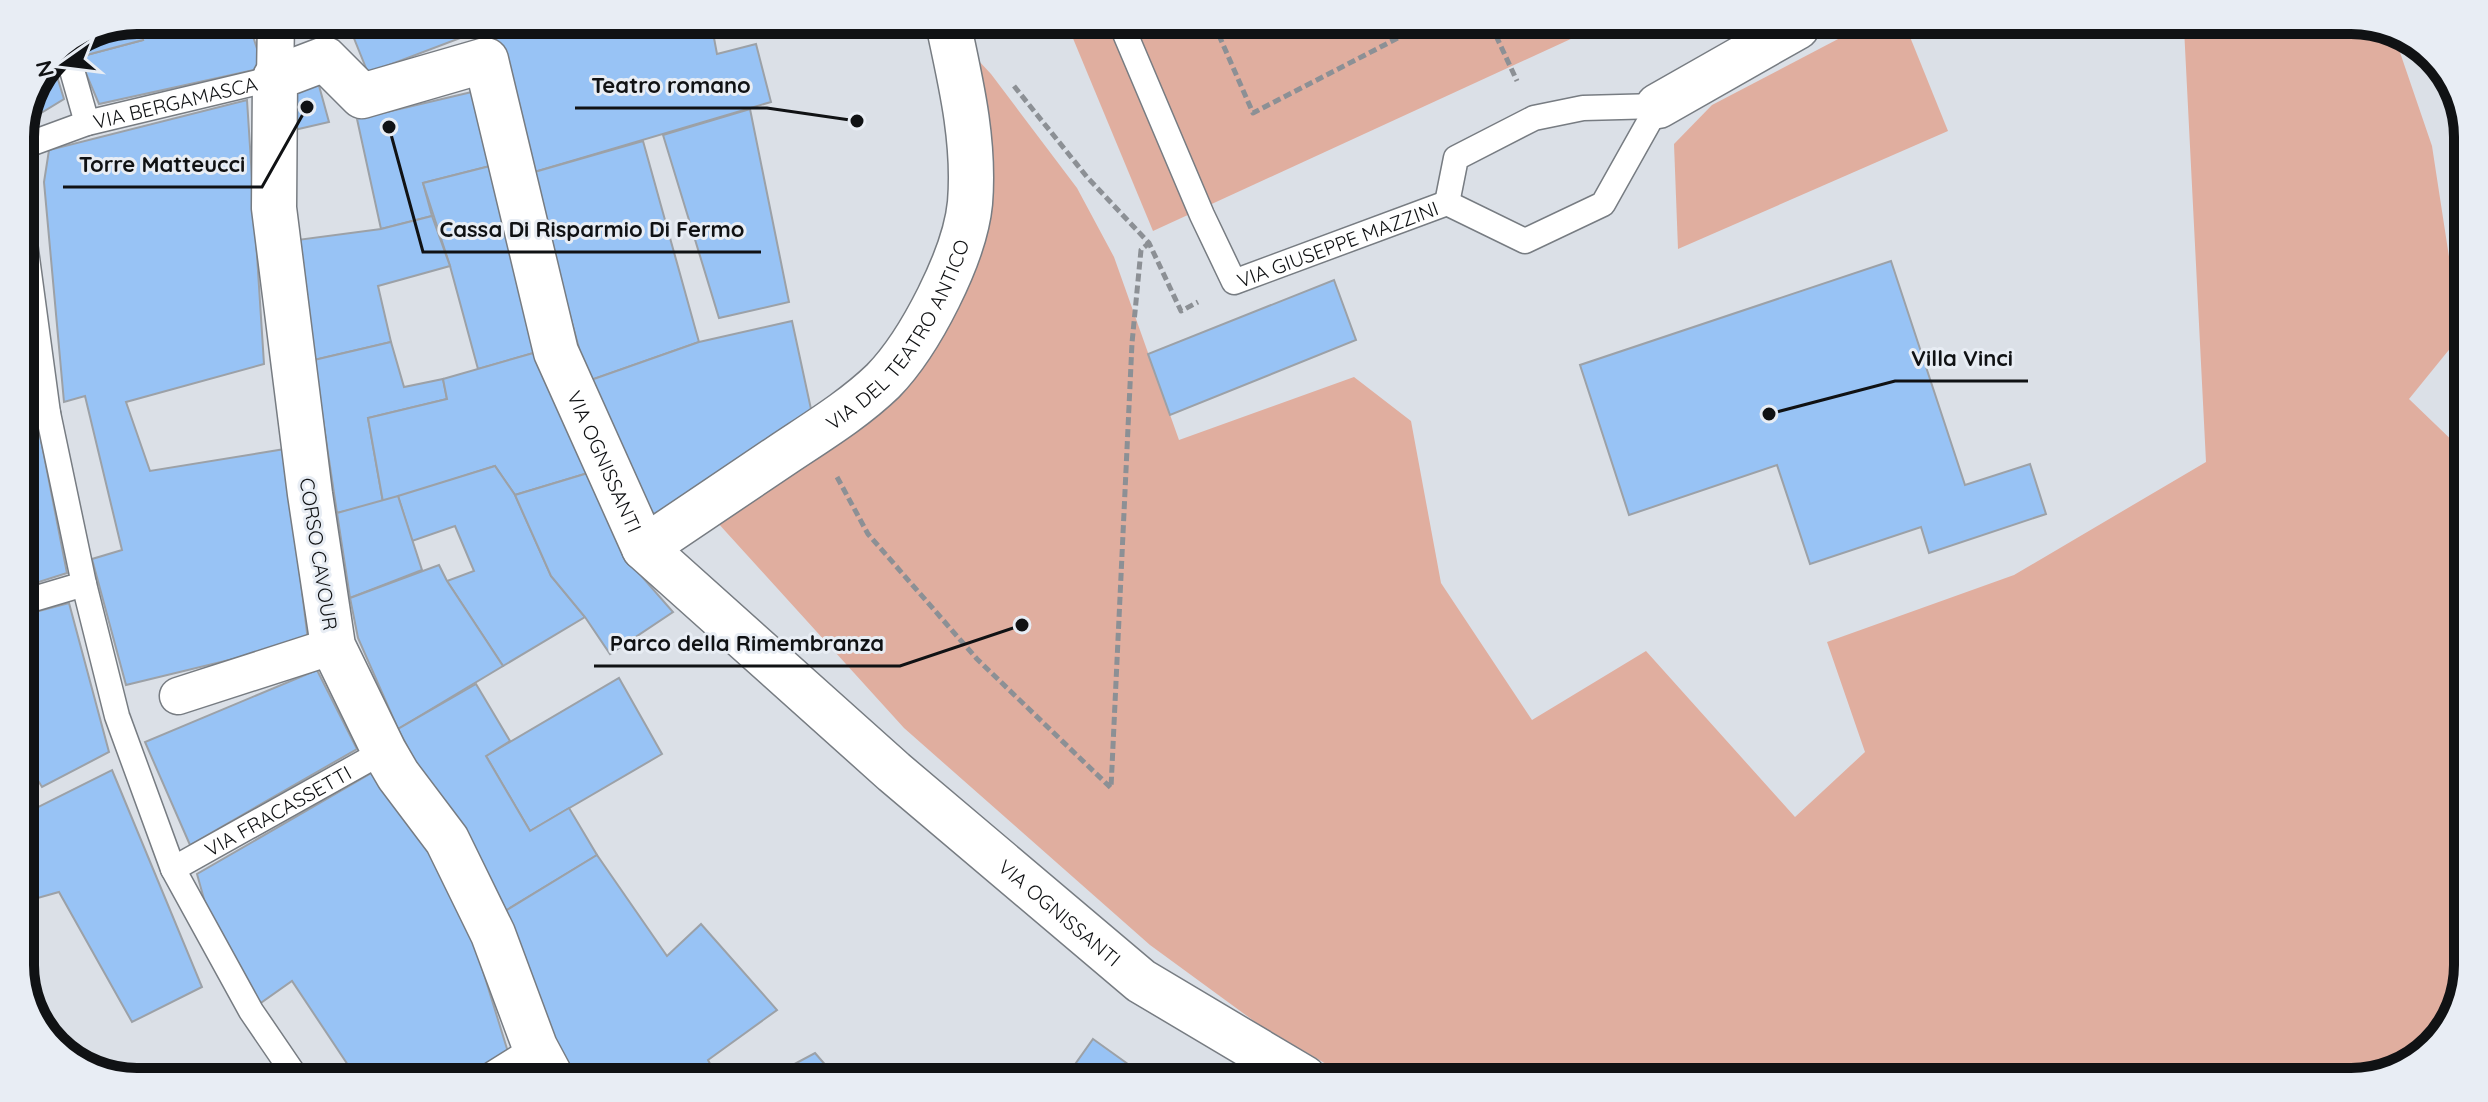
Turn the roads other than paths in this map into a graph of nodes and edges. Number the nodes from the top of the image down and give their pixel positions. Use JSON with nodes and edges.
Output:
{"nodes":[{"id":1,"x":276,"y":34,"type":"edge"},
{"id":2,"x":950,"y":34,"type":"edge"},
{"id":3,"x":1125,"y":34,"type":"edge"},
{"id":4,"x":1785,"y":34,"type":"edge"},
{"id":5,"x":69,"y":60,"type":"edge"},
{"id":6,"x":275,"y":78,"type":"junction"},
{"id":7,"x":1658,"y":106,"type":"junction"},
{"id":8,"x":87,"y":123,"type":"junction"},
{"id":9,"x":34,"y":142,"type":"edge"},
{"id":10,"x":1447,"y":203,"type":"junction"},
{"id":11,"x":34,"y":310,"type":"edge"},
{"id":12,"x":48,"y":413,"type":"junction"},
{"id":13,"x":34,"y":417,"type":"edge"},
{"id":14,"x":644,"y":548,"type":"junction"},
{"id":15,"x":84,"y":584,"type":"junction"},
{"id":16,"x":34,"y":599,"type":"edge"},
{"id":17,"x":333,"y":646,"type":"junction"},
{"id":18,"x":178,"y":696,"type":"dead end"},
{"id":19,"x":384,"y":751,"type":"junction"},
{"id":20,"x":173,"y":869,"type":"junction"},
{"id":21,"x":543,"y":1061,"type":"edge"},
{"id":22,"x":290,"y":1068,"type":"edge"},
{"id":23,"x":516,"y":1068,"type":"edge"},
{"id":24,"x":1287,"y":1068,"type":"edge"}],
"edges":[{"from":1,"to":6,"type":"street"},
{"from":2,"to":14,"type":"street","name":"VIA DEL TEATRO ANTICO"},
{"from":3,"to":10,"type":"lane","name":"VIA GIUSEPPE MAZZINI"},
{"from":4,"to":7,"type":"street","name":"VIA GIUSEPPE MAZZINI"},
{"from":5,"to":8,"type":"lane"},
{"from":6,"to":8,"type":"lane","name":"VIA BERGAMASCA"},
{"from":6,"to":14,"type":"street","name":"VIA OGNISSANTI"},
{"from":6,"to":17,"type":"street","name":"CORSO CAVOUR"},
{"from":7,"to":10,"type":"lane","name":"VIA GIUSEPPE MAZZINI"},
{"from":7,"to":10,"type":"lane"},
{"from":8,"to":9,"type":"lane","name":"VIA BERGAMASCA"},
{"from":11,"to":12,"type":"lane"},
{"from":12,"to":13,"type":"lane"},
{"from":12,"to":15,"type":"lane"},
{"from":14,"to":24,"type":"street","name":"VIA OGNISSANTI"},
{"from":15,"to":16,"type":"lane"},
{"from":15,"to":20,"type":"lane"},
{"from":17,"to":18,"type":"street"},
{"from":17,"to":19,"type":"street","name":"CORSO CAVOUR"},
{"from":19,"to":20,"type":"lane","name":"VIA FRACASSETTI"},
{"from":19,"to":21,"type":"street","name":"CORSO CAVOUR"},
{"from":20,"to":22,"type":"lane"},
{"from":21,"to":23,"type":"lane"}]}
